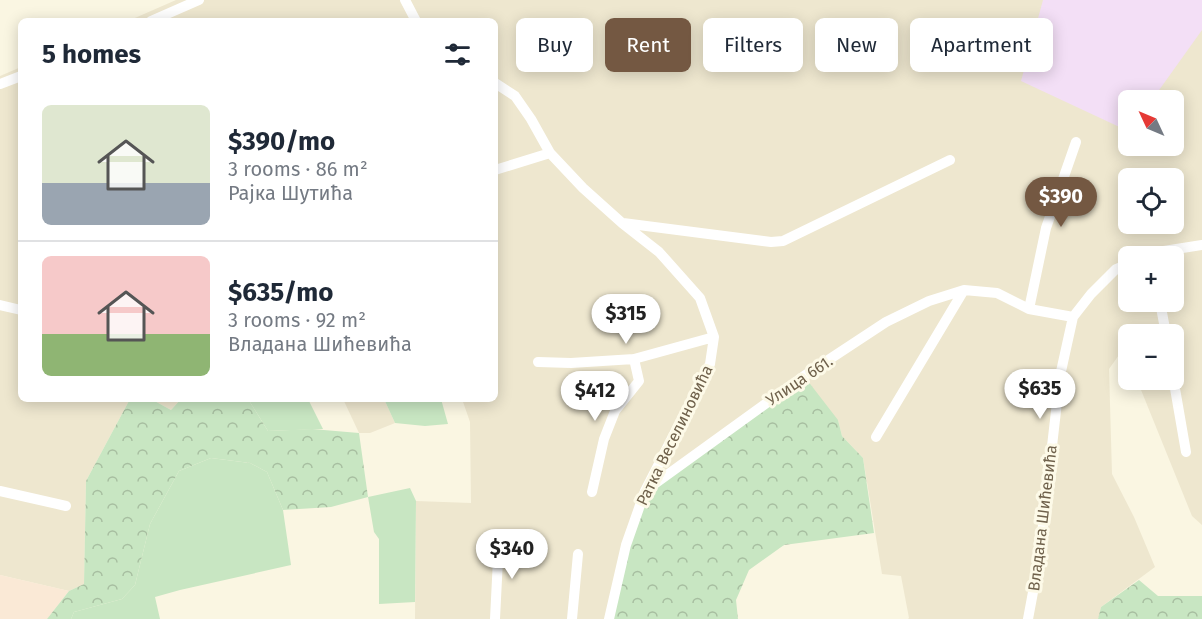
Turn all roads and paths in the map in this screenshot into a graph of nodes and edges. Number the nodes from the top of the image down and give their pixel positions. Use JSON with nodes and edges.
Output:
{"nodes":[{"id":1,"x":199,"y":0,"type":"edge"},
{"id":2,"x":405,"y":0,"type":"edge"},
{"id":3,"x":158,"y":18,"type":"edge"},
{"id":4,"x":414,"y":18,"type":"edge"},
{"id":5,"x":18,"y":77,"type":"edge"},
{"id":6,"x":0,"y":84,"type":"edge"},
{"id":7,"x":498,"y":85,"type":"edge"},
{"id":8,"x":1076,"y":142,"type":"dead end"},
{"id":9,"x":550,"y":153,"type":"junction"},
{"id":10,"x":950,"y":160,"type":"dead end"},
{"id":11,"x":498,"y":169,"type":"edge"},
{"id":12,"x":622,"y":223,"type":"junction"},
{"id":13,"x":1202,"y":245,"type":"edge"},
{"id":14,"x":1184,"y":248,"type":"edge"},
{"id":15,"x":1118,"y":268,"type":"edge"},
{"id":16,"x":964,"y":290,"type":"junction"},
{"id":17,"x":0,"y":305,"type":"edge"},
{"id":18,"x":18,"y":309,"type":"edge"},
{"id":19,"x":1029,"y":309,"type":"junction"},
{"id":20,"x":1073,"y":317,"type":"junction"},
{"id":21,"x":714,"y":337,"type":"junction"},
{"id":22,"x":634,"y":359,"type":"junction"},
{"id":23,"x":538,"y":362,"type":"dead end"},
{"id":24,"x":1175,"y":390,"type":"edge"},
{"id":25,"x":876,"y":437,"type":"dead end"},
{"id":26,"x":1186,"y":452,"type":"dead end"},
{"id":27,"x":0,"y":491,"type":"edge"},
{"id":28,"x":645,"y":491,"type":"junction"},
{"id":29,"x":592,"y":492,"type":"dead end"},
{"id":30,"x":66,"y":506,"type":"dead end"},
{"id":31,"x":499,"y":539,"type":"dead end"},
{"id":32,"x":578,"y":554,"type":"dead end"},
{"id":33,"x":495,"y":619,"type":"edge"},
{"id":34,"x":572,"y":619,"type":"edge"},
{"id":35,"x":609,"y":619,"type":"edge"},
{"id":36,"x":1028,"y":619,"type":"edge"}],
"edges":[{"from":1,"to":3,"type":"street"},
{"from":2,"to":4,"type":"street"},
{"from":5,"to":6,"type":"street"},
{"from":7,"to":9,"type":"street","name":"Ратка Веселиновића"},
{"from":8,"to":19,"type":"street"},
{"from":9,"to":11,"type":"street"},
{"from":9,"to":12,"type":"street","name":"Ратка Веселиновића"},
{"from":10,"to":12,"type":"street"},
{"from":12,"to":21,"type":"street","name":"Ратка Веселиновића"},
{"from":13,"to":14,"type":"street"},
{"from":15,"to":20,"type":"street","name":"Владана Шићевића"},
{"from":16,"to":19,"type":"street","name":"Улица 661."},
{"from":16,"to":25,"type":"street"},
{"from":16,"to":28,"type":"street","name":"Улица 661."},
{"from":17,"to":18,"type":"street"},
{"from":19,"to":20,"type":"street","name":"Улица 661."},
{"from":20,"to":36,"type":"street","name":"Владана Шићевића"},
{"from":21,"to":22,"type":"street"},
{"from":21,"to":28,"type":"street","name":"Ратка Веселиновића"},
{"from":22,"to":23,"type":"street"},
{"from":22,"to":29,"type":"street"},
{"from":24,"to":26,"type":"street"},
{"from":27,"to":30,"type":"street"},
{"from":28,"to":35,"type":"street","name":"Ратка Веселиновића"},
{"from":31,"to":33,"type":"street"},
{"from":32,"to":34,"type":"street"}]}
